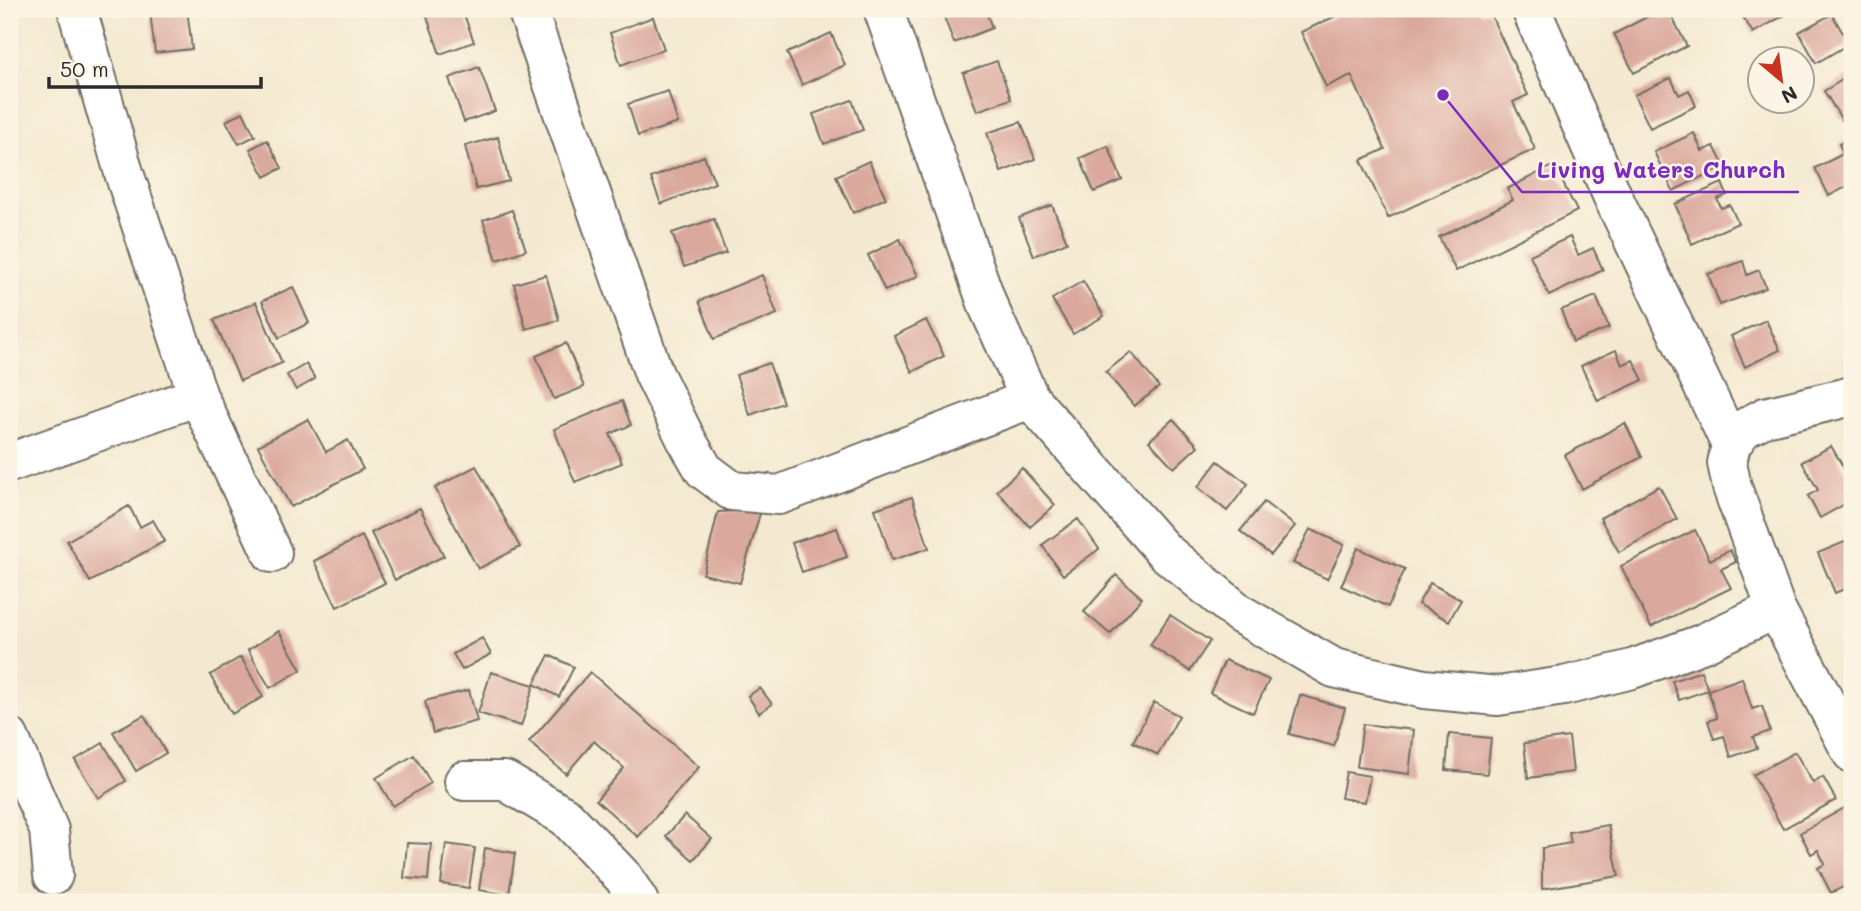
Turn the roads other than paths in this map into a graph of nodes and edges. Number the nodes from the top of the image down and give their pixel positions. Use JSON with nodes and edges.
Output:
{"nodes":[{"id":1,"x":77,"y":9,"type":"edge"},
{"id":2,"x":527,"y":9,"type":"edge"},
{"id":3,"x":883,"y":9,"type":"edge"},
{"id":4,"x":1531,"y":9,"type":"edge"},
{"id":5,"x":198,"y":396,"type":"junction"},
{"id":6,"x":1852,"y":396,"type":"edge"},
{"id":7,"x":1030,"y":398,"type":"junction"},
{"id":8,"x":1731,"y":445,"type":"junction"},
{"id":9,"x":9,"y":463,"type":"edge"},
{"id":10,"x":272,"y":553,"type":"dead end"},
{"id":11,"x":1776,"y":609,"type":"junction"},
{"id":12,"x":9,"y":737,"type":"edge"},
{"id":13,"x":1852,"y":753,"type":"edge"},
{"id":14,"x":464,"y":781,"type":"dead end"},
{"id":15,"x":54,"y":875,"type":"dead end"},
{"id":16,"x":639,"y":902,"type":"edge"}],
"edges":[{"from":1,"to":5,"type":"street"},
{"from":2,"to":7,"type":"street"},
{"from":3,"to":7,"type":"street"},
{"from":4,"to":8,"type":"street"},
{"from":5,"to":9,"type":"street"},
{"from":5,"to":10,"type":"street"},
{"from":6,"to":8,"type":"street"},
{"from":7,"to":11,"type":"street"},
{"from":8,"to":11,"type":"street"},
{"from":11,"to":13,"type":"street"},
{"from":12,"to":15,"type":"street"},
{"from":14,"to":16,"type":"street"}]}
